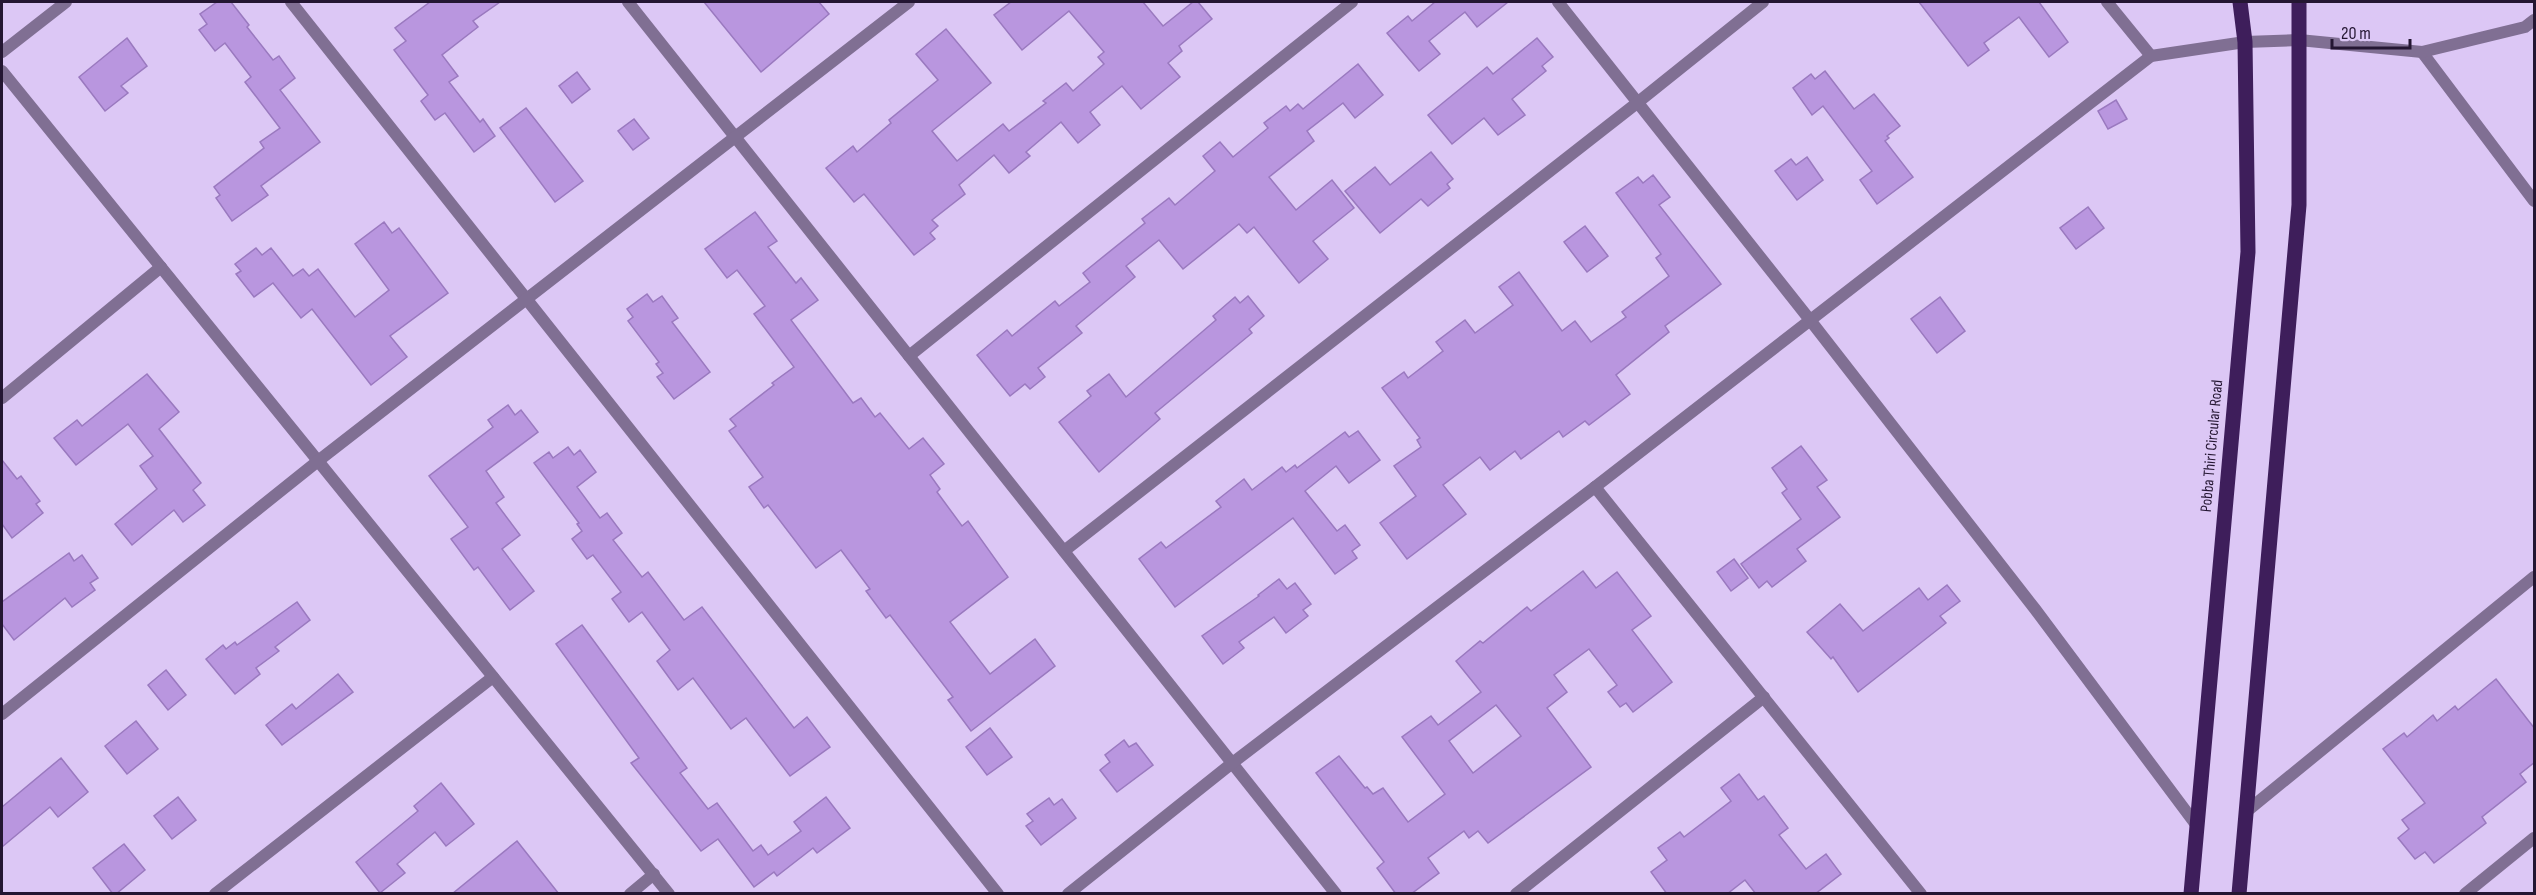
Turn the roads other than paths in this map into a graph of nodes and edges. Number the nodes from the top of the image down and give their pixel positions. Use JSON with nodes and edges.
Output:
{"nodes":[{"id":1,"x":66,"y":2,"type":"edge"},
{"id":2,"x":291,"y":2,"type":"edge"},
{"id":3,"x":628,"y":2,"type":"edge"},
{"id":4,"x":909,"y":2,"type":"edge"},
{"id":5,"x":1352,"y":2,"type":"edge"},
{"id":6,"x":1558,"y":2,"type":"edge"},
{"id":7,"x":1763,"y":2,"type":"edge"},
{"id":8,"x":2107,"y":2,"type":"edge"},
{"id":9,"x":2240,"y":2,"type":"edge"},
{"id":10,"x":2308,"y":2,"type":"edge"},
{"id":11,"x":2299,"y":8,"type":"edge"},
{"id":12,"x":2535,"y":20,"type":"edge"},
{"id":13,"x":2299,"y":40,"type":"junction"},
{"id":14,"x":2245,"y":42,"type":"junction"},
{"id":15,"x":2,"y":52,"type":"edge"},
{"id":16,"x":2422,"y":52,"type":"junction"},
{"id":17,"x":2151,"y":56,"type":"junction"},
{"id":18,"x":2,"y":71,"type":"edge"},
{"id":19,"x":1637,"y":103,"type":"junction"},
{"id":20,"x":735,"y":136,"type":"junction"},
{"id":21,"x":2535,"y":201,"type":"edge"},
{"id":22,"x":161,"y":267,"type":"junction"},
{"id":23,"x":527,"y":299,"type":"junction"},
{"id":24,"x":1810,"y":320,"type":"junction"},
{"id":25,"x":909,"y":356,"type":"junction"},
{"id":26,"x":2,"y":398,"type":"edge"},
{"id":27,"x":318,"y":461,"type":"junction"},
{"id":28,"x":1596,"y":487,"type":"junction"},
{"id":29,"x":1064,"y":551,"type":"junction"},
{"id":30,"x":2535,"y":577,"type":"edge"},
{"id":31,"x":493,"y":677,"type":"junction"},
{"id":32,"x":1764,"y":697,"type":"junction"},
{"id":33,"x":2,"y":714,"type":"edge"},
{"id":34,"x":1231,"y":764,"type":"junction"},
{"id":35,"x":2247,"y":811,"type":"junction"},
{"id":36,"x":2197,"y":826,"type":"junction"},
{"id":37,"x":2535,"y":838,"type":"edge"},
{"id":38,"x":654,"y":874,"type":"junction"},
{"id":39,"x":215,"y":894,"type":"edge"},
{"id":40,"x":630,"y":894,"type":"edge"},
{"id":41,"x":669,"y":894,"type":"edge"},
{"id":42,"x":998,"y":894,"type":"edge"},
{"id":43,"x":1068,"y":894,"type":"edge"},
{"id":44,"x":1335,"y":894,"type":"edge"},
{"id":45,"x":1516,"y":894,"type":"edge"},
{"id":46,"x":1921,"y":894,"type":"edge"},
{"id":47,"x":2191,"y":894,"type":"edge"},
{"id":48,"x":2240,"y":894,"type":"edge"},
{"id":49,"x":2464,"y":894,"type":"edge"}],
"edges":[{"from":1,"to":15,"type":"street"},
{"from":2,"to":23,"type":"street"},
{"from":3,"to":20,"type":"street"},
{"from":4,"to":20,"type":"street"},
{"from":5,"to":25,"type":"street"},
{"from":6,"to":19,"type":"street"},
{"from":7,"to":19,"type":"street"},
{"from":8,"to":17,"type":"street"},
{"from":9,"to":14,"type":"main road","name":"Pobba Thiri Circular Road"},
{"from":10,"to":11,"type":"street"},
{"from":11,"to":13,"type":"main road"},
{"from":12,"to":16,"type":"street"},
{"from":13,"to":14,"type":"street"},
{"from":13,"to":16,"type":"street"},
{"from":13,"to":35,"type":"main road"},
{"from":14,"to":17,"type":"street"},
{"from":14,"to":36,"type":"main road","name":"Pobba Thiri Circular Road"},
{"from":16,"to":21,"type":"street"},
{"from":17,"to":24,"type":"street"},
{"from":18,"to":22,"type":"street"},
{"from":19,"to":24,"type":"street"},
{"from":19,"to":29,"type":"street"},
{"from":20,"to":23,"type":"street"},
{"from":20,"to":25,"type":"street"},
{"from":22,"to":26,"type":"street"},
{"from":22,"to":27,"type":"street"},
{"from":23,"to":27,"type":"street"},
{"from":23,"to":42,"type":"street"},
{"from":24,"to":28,"type":"street"},
{"from":24,"to":36,"type":"street"},
{"from":25,"to":29,"type":"street"},
{"from":27,"to":31,"type":"street"},
{"from":27,"to":33,"type":"street"},
{"from":28,"to":32,"type":"street"},
{"from":28,"to":34,"type":"street"},
{"from":29,"to":34,"type":"street"},
{"from":30,"to":35,"type":"street"},
{"from":31,"to":38,"type":"street"},
{"from":31,"to":39,"type":"street"},
{"from":32,"to":45,"type":"street"},
{"from":32,"to":46,"type":"street"},
{"from":34,"to":43,"type":"street"},
{"from":34,"to":44,"type":"street"},
{"from":35,"to":48,"type":"main road"},
{"from":36,"to":47,"type":"main road","name":"Pobba Thiri Circular Road"},
{"from":37,"to":49,"type":"street"},
{"from":38,"to":40,"type":"street"},
{"from":38,"to":41,"type":"street"}]}
